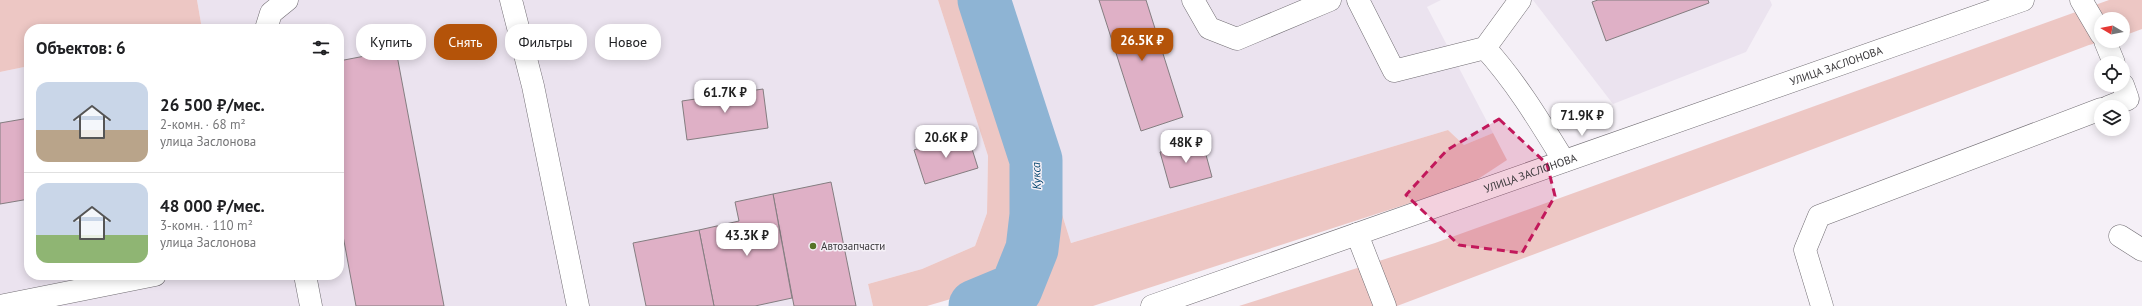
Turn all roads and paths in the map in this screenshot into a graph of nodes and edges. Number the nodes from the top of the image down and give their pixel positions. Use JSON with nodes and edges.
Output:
{"nodes":[{"id":1,"x":287,"y":0,"type":"edge"},
{"id":2,"x":511,"y":0,"type":"edge"},
{"id":3,"x":1193,"y":0,"type":"edge"},
{"id":4,"x":1330,"y":0,"type":"edge"},
{"id":5,"x":1358,"y":0,"type":"edge"},
{"id":6,"x":1520,"y":0,"type":"edge"},
{"id":7,"x":2023,"y":0,"type":"edge"},
{"id":8,"x":2081,"y":0,"type":"edge"},
{"id":9,"x":2094,"y":22,"type":"edge"},
{"id":10,"x":268,"y":24,"type":"edge"},
{"id":11,"x":1485,"y":48,"type":"junction"},
{"id":12,"x":2131,"y":93,"type":"edge"},
{"id":13,"x":2120,"y":100,"type":"edge"},
{"id":14,"x":2094,"y":113,"type":"edge"},
{"id":15,"x":1564,"y":161,"type":"junction"},
{"id":16,"x":1357,"y":234,"type":"junction"},
{"id":17,"x":2120,"y":236,"type":"dead end"},
{"id":18,"x":2142,"y":250,"type":"edge"},
{"id":19,"x":130,"y":280,"type":"edge"},
{"id":20,"x":306,"y":280,"type":"edge"},
{"id":21,"x":0,"y":306,"type":"edge"},
{"id":22,"x":311,"y":306,"type":"edge"},
{"id":23,"x":578,"y":306,"type":"edge"},
{"id":24,"x":1152,"y":306,"type":"edge"},
{"id":25,"x":1385,"y":306,"type":"edge"},
{"id":26,"x":1822,"y":306,"type":"edge"}],
"edges":[{"from":1,"to":10,"type":"street"},
{"from":2,"to":23,"type":"street"},
{"from":3,"to":4,"type":"street"},
{"from":5,"to":11,"type":"street"},
{"from":6,"to":11,"type":"street"},
{"from":7,"to":15,"type":"street","name":"УЛИЦА ЗАСЛОНОВА"},
{"from":8,"to":9,"type":"street"},
{"from":11,"to":15,"type":"street"},
{"from":12,"to":13,"type":"street"},
{"from":14,"to":26,"type":"street"},
{"from":15,"to":16,"type":"street","name":"УЛИЦА ЗАСЛОНОВА"},
{"from":16,"to":24,"type":"street","name":"УЛИЦА ЗАСЛОНОВА"},
{"from":16,"to":25,"type":"street"},
{"from":17,"to":18,"type":"street"},
{"from":19,"to":21,"type":"street"},
{"from":20,"to":22,"type":"street"}]}
